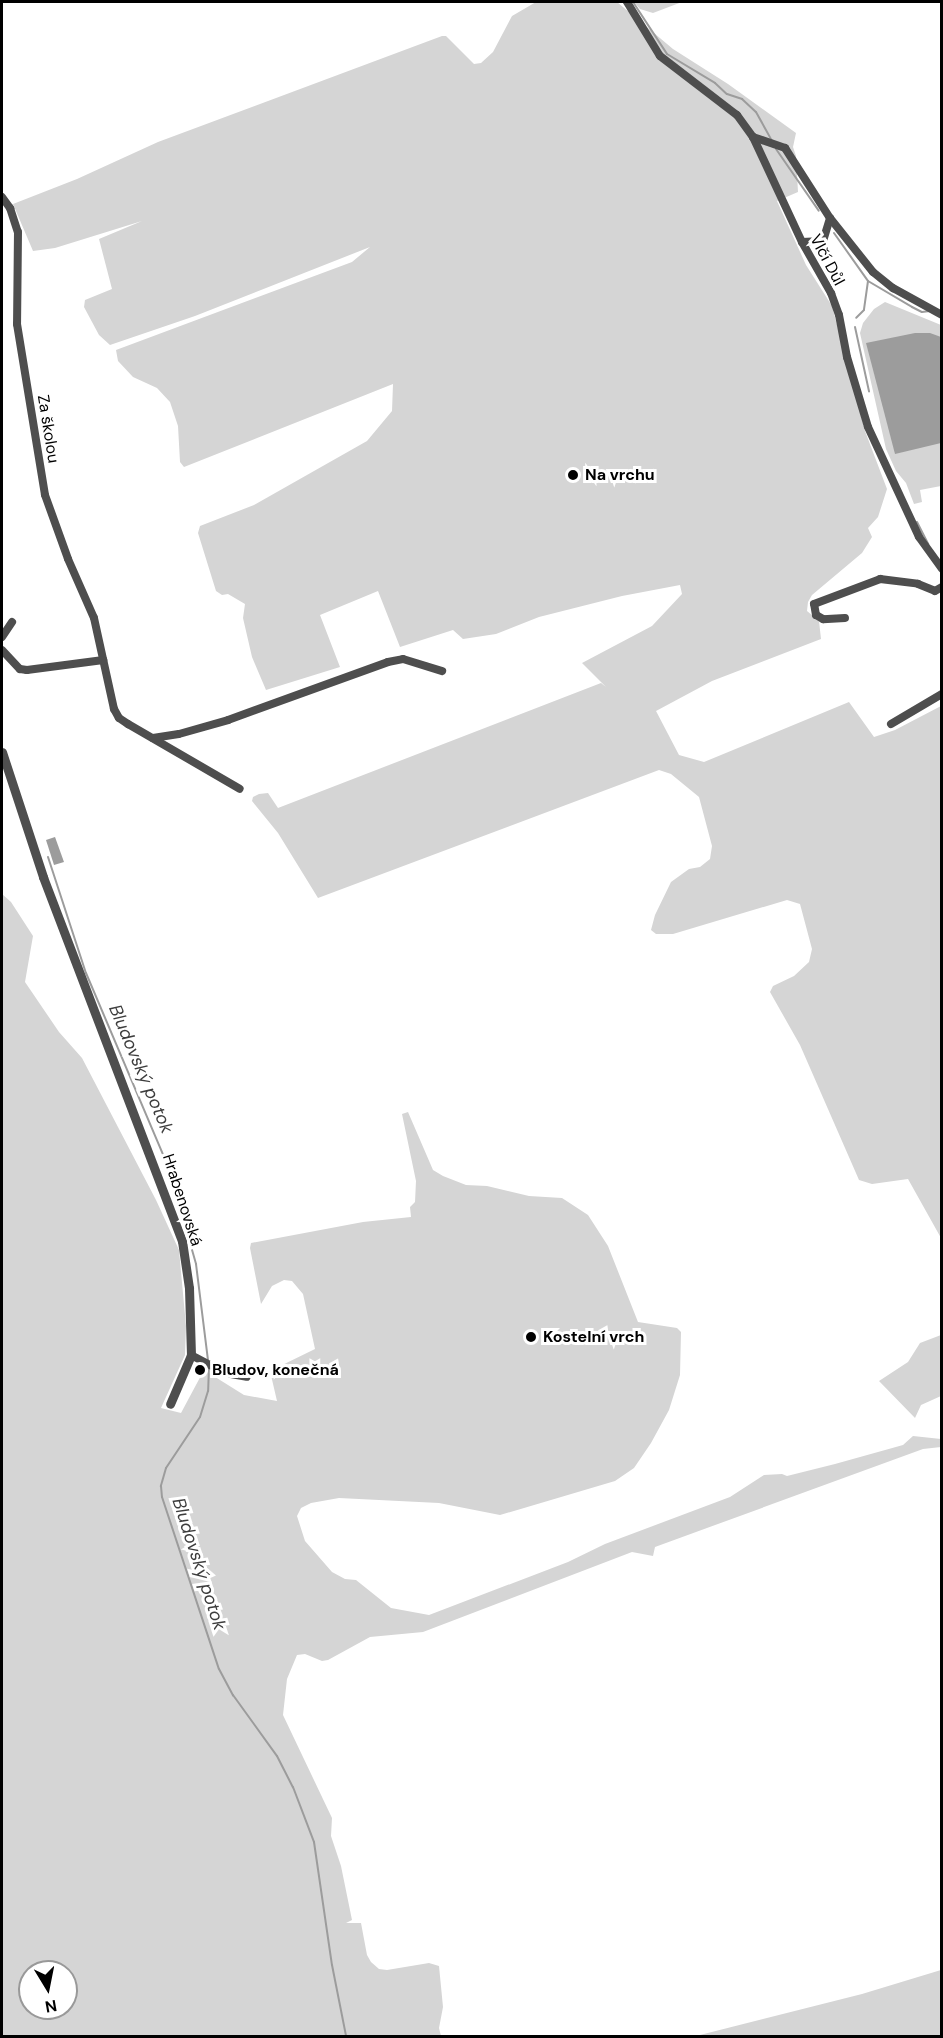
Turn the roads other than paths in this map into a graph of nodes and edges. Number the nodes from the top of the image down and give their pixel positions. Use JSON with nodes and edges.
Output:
{"nodes":[{"id":1,"x":627,"y":2,"type":"edge"},
{"id":2,"x":753,"y":137,"type":"junction"},
{"id":3,"x":2,"y":197,"type":"edge"},
{"id":4,"x":830,"y":219,"type":"junction"},
{"id":5,"x":802,"y":242,"type":"junction"},
{"id":6,"x":942,"y":315,"type":"edge"},
{"id":7,"x":942,"y":569,"type":"edge"},
{"id":8,"x":942,"y":587,"type":"edge"},
{"id":9,"x":845,"y":618,"type":"dead end"},
{"id":10,"x":12,"y":622,"type":"dead end"},
{"id":11,"x":2,"y":637,"type":"edge"},
{"id":12,"x":2,"y":650,"type":"edge"},
{"id":13,"x":103,"y":660,"type":"junction"},
{"id":14,"x":442,"y":670,"type":"dead end"},
{"id":15,"x":942,"y":694,"type":"edge"},
{"id":16,"x":891,"y":724,"type":"dead end"},
{"id":17,"x":153,"y":738,"type":"junction"},
{"id":18,"x":2,"y":752,"type":"edge"},
{"id":19,"x":240,"y":789,"type":"dead end"},
{"id":20,"x":191,"y":1355,"type":"junction"},
{"id":21,"x":247,"y":1377,"type":"dead end"},
{"id":22,"x":170,"y":1404,"type":"dead end"}],
"edges":[{"from":1,"to":2,"type":"street","name":"Vlčí Důl"},
{"from":2,"to":4,"type":"street"},
{"from":2,"to":5,"type":"street","name":"Vlčí Důl"},
{"from":3,"to":13,"type":"street","name":"Za školou"},
{"from":4,"to":5,"type":"street"},
{"from":4,"to":6,"type":"street"},
{"from":5,"to":7,"type":"street","name":"Vlčí Důl"},
{"from":8,"to":9,"type":"street"},
{"from":10,"to":11,"type":"street"},
{"from":12,"to":13,"type":"street"},
{"from":13,"to":17,"type":"street","name":"Za školou"},
{"from":14,"to":17,"type":"street"},
{"from":15,"to":16,"type":"street"},
{"from":17,"to":19,"type":"street","name":"Za školou"},
{"from":18,"to":20,"type":"street","name":"Hrabenovská"},
{"from":20,"to":21,"type":"street"},
{"from":20,"to":22,"type":"street","name":"Hrabenovská"}]}
